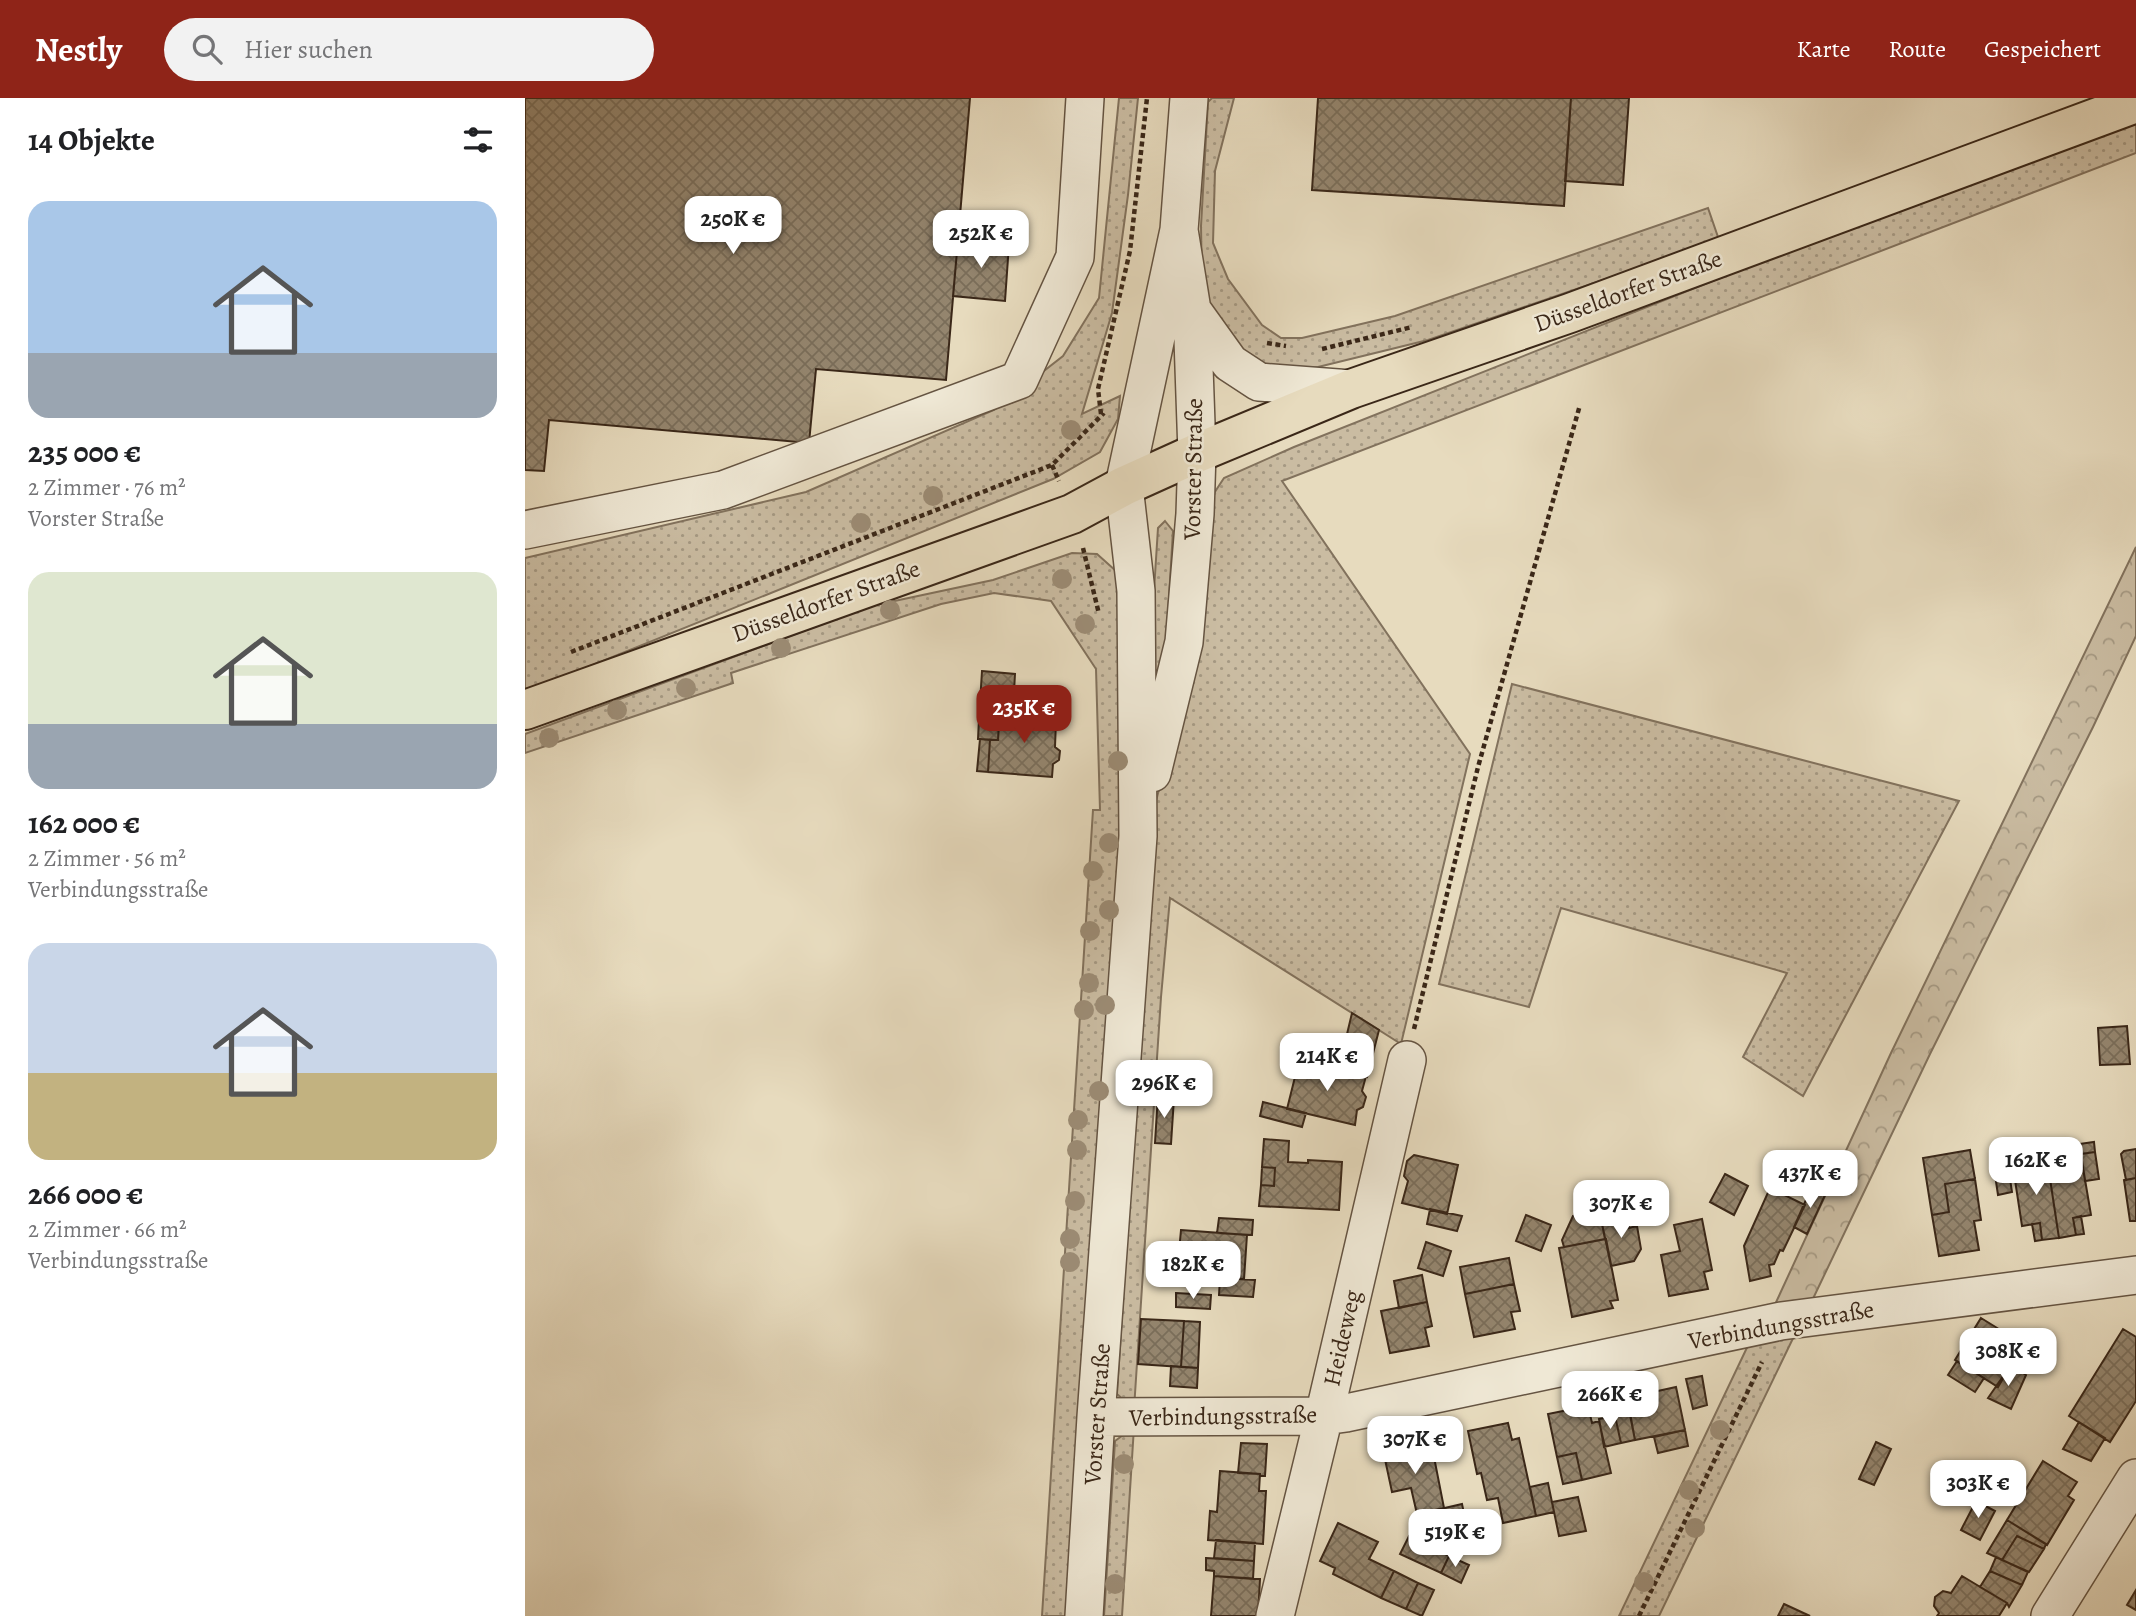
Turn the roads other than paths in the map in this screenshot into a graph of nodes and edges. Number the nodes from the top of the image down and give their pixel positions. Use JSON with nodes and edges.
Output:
{"nodes":[{"id":1,"x":1085,"y":98,"type":"edge"},
{"id":2,"x":1189,"y":98,"type":"edge"},
{"id":3,"x":2136,"y":103,"type":"edge"},
{"id":4,"x":1179,"y":230,"type":"junction"},
{"id":5,"x":1192,"y":310,"type":"junction"},
{"id":6,"x":1351,"y":389,"type":"junction"},
{"id":7,"x":1197,"y":453,"type":"junction"},
{"id":8,"x":1124,"y":486,"type":"junction"},
{"id":9,"x":525,"y":530,"type":"edge"},
{"id":10,"x":525,"y":710,"type":"edge"},
{"id":11,"x":1138,"y":835,"type":"junction"},
{"id":12,"x":1407,"y":1059,"type":"road end"},
{"id":13,"x":2136,"y":1275,"type":"edge"},
{"id":14,"x":1324,"y":1416,"type":"junction"},
{"id":15,"x":1096,"y":1417,"type":"junction"},
{"id":16,"x":2136,"y":1478,"type":"edge"},
{"id":17,"x":1084,"y":1616,"type":"edge"},
{"id":18,"x":1275,"y":1616,"type":"edge"},
{"id":19,"x":2050,"y":1616,"type":"edge"}],
"edges":[{"from":1,"to":9,"type":"street"},
{"from":2,"to":4,"type":"street","name":"Vorster Straße"},
{"from":3,"to":6,"type":"main road","name":"Düsseldorfer Straße"},
{"from":4,"to":5,"type":"street","name":"Vorster Straße"},
{"from":4,"to":8,"type":"street"},
{"from":5,"to":6,"type":"street"},
{"from":5,"to":7,"type":"street","name":"Vorster Straße"},
{"from":6,"to":7,"type":"main road","name":"Düsseldorfer Straße"},
{"from":7,"to":8,"type":"main road","name":"Düsseldorfer Straße"},
{"from":7,"to":11,"type":"street","name":"Vorster Straße"},
{"from":8,"to":10,"type":"main road","name":"Düsseldorfer Straße"},
{"from":8,"to":11,"type":"street","name":"Vorster Straße"},
{"from":11,"to":15,"type":"street","name":"Vorster Straße"},
{"from":12,"to":14,"type":"street","name":"Heideweg"},
{"from":13,"to":14,"type":"street","name":"Verbindungsstraße"},
{"from":14,"to":15,"type":"street","name":"Verbindungsstraße"},
{"from":14,"to":18,"type":"street","name":"Heideweg"},
{"from":15,"to":17,"type":"street","name":"Vorster Straße"},
{"from":16,"to":19,"type":"street"}]}
